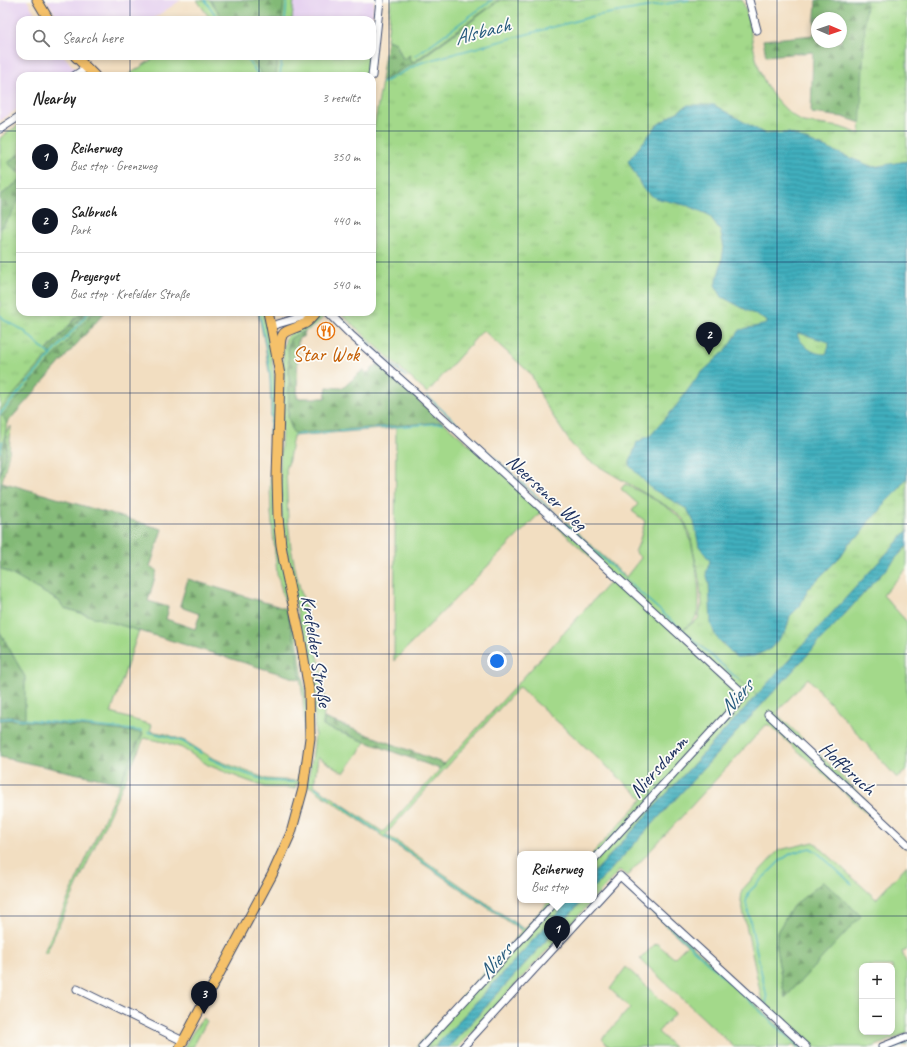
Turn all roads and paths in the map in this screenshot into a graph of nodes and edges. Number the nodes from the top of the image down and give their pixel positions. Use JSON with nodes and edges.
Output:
{"nodes":[{"id":1,"x":37,"y":0,"type":"edge"},
{"id":2,"x":380,"y":0,"type":"edge"},
{"id":3,"x":749,"y":0,"type":"edge"},
{"id":4,"x":47,"y":16,"type":"edge"},
{"id":5,"x":756,"y":30,"type":"dead end"},
{"id":6,"x":376,"y":38,"type":"edge"},
{"id":7,"x":79,"y":60,"type":"edge"},
{"id":8,"x":374,"y":60,"type":"edge"},
{"id":9,"x":86,"y":68,"type":"junction"},
{"id":10,"x":80,"y":72,"type":"edge"},
{"id":11,"x":90,"y":72,"type":"edge"},
{"id":12,"x":372,"y":72,"type":"edge"},
{"id":13,"x":16,"y":118,"type":"edge"},
{"id":14,"x":0,"y":128,"type":"edge"},
{"id":15,"x":269,"y":316,"type":"edge"},
{"id":16,"x":306,"y":316,"type":"edge"},
{"id":17,"x":314,"y":316,"type":"edge"},
{"id":18,"x":332,"y":316,"type":"edge"},
{"id":19,"x":271,"y":326,"type":"junction"},
{"id":20,"x":280,"y":375,"type":"junction"},
{"id":21,"x":745,"y":694,"type":"joint"},
{"id":22,"x":768,"y":714,"type":"dead end"},
{"id":23,"x":907,"y":844,"type":"edge"},
{"id":24,"x":597,"y":857,"type":"edge"},
{"id":25,"x":597,"y":901,"type":"edge"},
{"id":26,"x":554,"y":903,"type":"edge"},
{"id":27,"x":595,"y":903,"type":"edge"},
{"id":28,"x":77,"y":989,"type":"dead end"},
{"id":29,"x":907,"y":1037,"type":"edge"},
{"id":30,"x":182,"y":1044,"type":"edge"},
{"id":31,"x":422,"y":1047,"type":"edge"},
{"id":32,"x":464,"y":1047,"type":"edge"},
{"id":33,"x":806,"y":1047,"type":"edge"},
{"id":34,"x":882,"y":1047,"type":"edge"}],
"edges":[{"from":1,"to":4,"type":"main road"},
{"from":2,"to":6,"type":"street"},
{"from":3,"to":5,"type":"street"},
{"from":7,"to":9,"type":"main road"},
{"from":8,"to":12,"type":"street"},
{"from":9,"to":10,"type":"street"},
{"from":9,"to":11,"type":"main road"},
{"from":13,"to":14,"type":"street"},
{"from":15,"to":19,"type":"main road","name":"Krefelder Straße"},
{"from":16,"to":19,"type":"street"},
{"from":17,"to":20,"type":"main road"},
{"from":18,"to":21,"type":"street","name":"Neersener Weg"},
{"from":19,"to":20,"type":"main road","name":"Krefelder Straße"},
{"from":20,"to":30,"type":"main road","name":"Krefelder Straße"},
{"from":21,"to":24,"type":"street","name":"Niersdamm"},
{"from":22,"to":23,"type":"street","name":"Hoffbruch"},
{"from":25,"to":33,"type":"street"},
{"from":26,"to":31,"type":"street"},
{"from":27,"to":32,"type":"street"},
{"from":28,"to":30,"type":"street","name":"Krefelder Straße"},
{"from":29,"to":34,"type":"street"}]}
